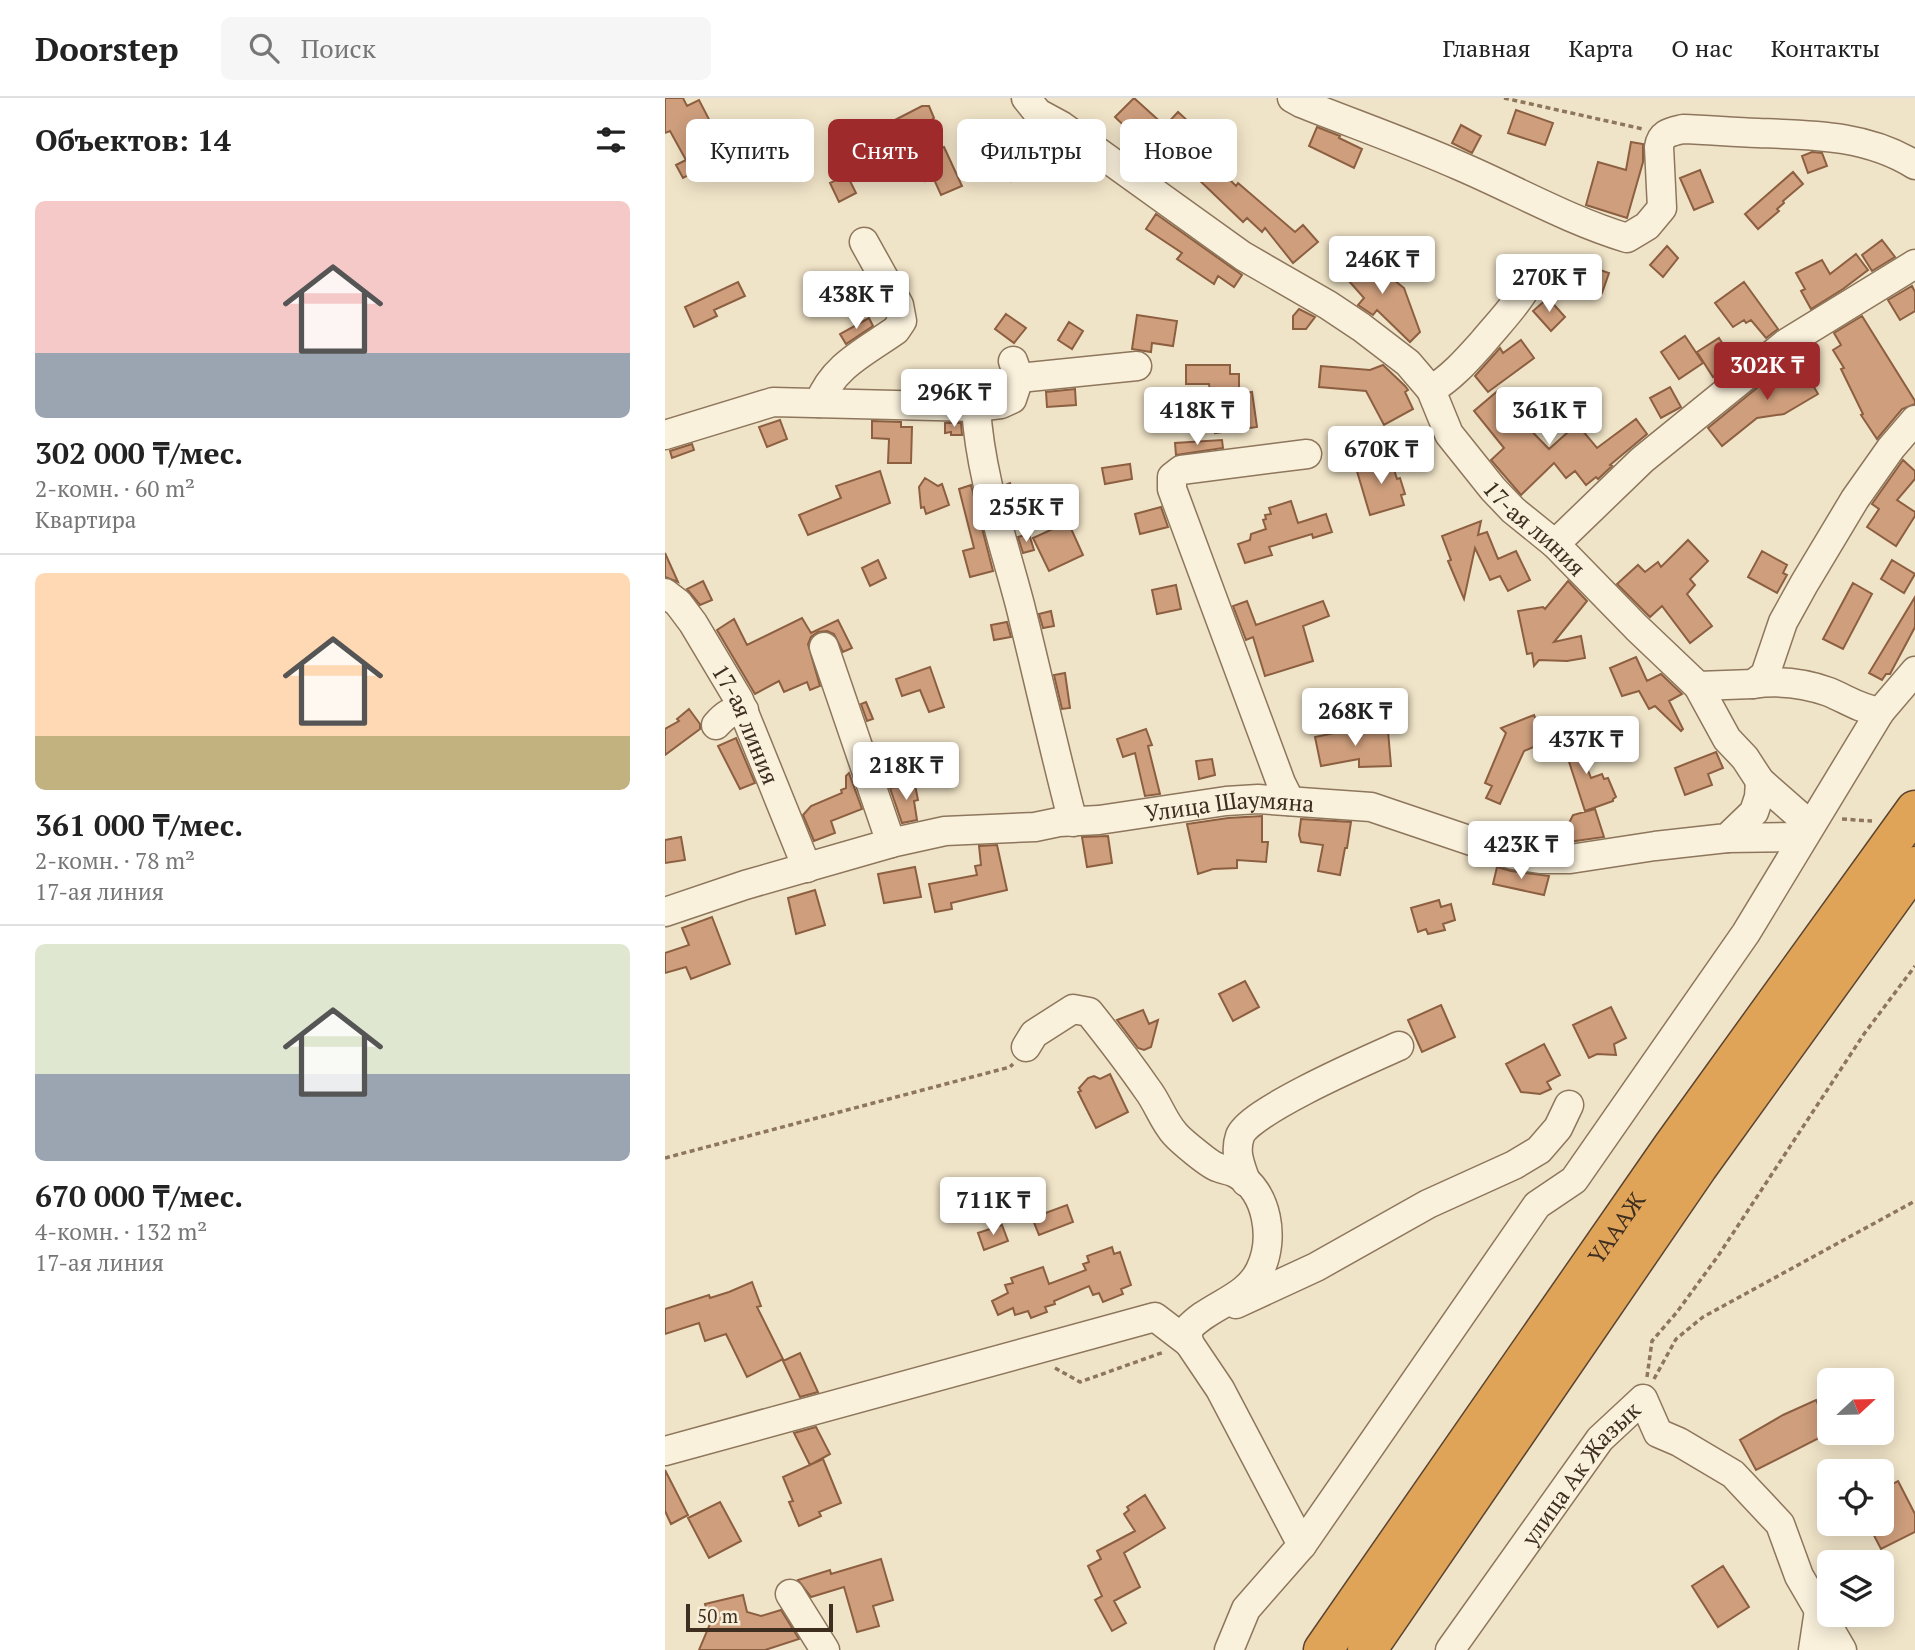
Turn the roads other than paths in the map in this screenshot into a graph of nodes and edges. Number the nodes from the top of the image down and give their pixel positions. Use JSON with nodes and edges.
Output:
{"nodes":[{"id":1,"x":1026,"y":98,"type":"edge"},
{"id":2,"x":1293,"y":98,"type":"edge"},
{"id":3,"x":1915,"y":165,"type":"edge"},
{"id":4,"x":864,"y":242,"type":"dead end"},
{"id":5,"x":1915,"y":264,"type":"edge"},
{"id":6,"x":1524,"y":291,"type":"dead end"},
{"id":7,"x":1137,"y":366,"type":"dead end"},
{"id":8,"x":1431,"y":390,"type":"junction"},
{"id":9,"x":819,"y":403,"type":"junction"},
{"id":10,"x":976,"y":407,"type":"junction"},
{"id":11,"x":1915,"y":420,"type":"edge"},
{"id":12,"x":665,"y":435,"type":"edge"},
{"id":13,"x":1307,"y":454,"type":"dead end"},
{"id":14,"x":1555,"y":544,"type":"junction"},
{"id":15,"x":665,"y":593,"type":"edge"},
{"id":16,"x":824,"y":648,"type":"dead end"},
{"id":17,"x":1770,"y":656,"type":"junction"},
{"id":18,"x":1915,"y":671,"type":"edge"},
{"id":19,"x":1753,"y":684,"type":"junction"},
{"id":20,"x":1801,"y":684,"type":"junction"},
{"id":21,"x":1698,"y":686,"type":"junction"},
{"id":22,"x":744,"y":710,"type":"junction"},
{"id":23,"x":1880,"y":712,"type":"junction"},
{"id":24,"x":716,"y":725,"type":"dead end"},
{"id":25,"x":1760,"y":782,"type":"junction"},
{"id":26,"x":1290,"y":802,"type":"junction"},
{"id":27,"x":1915,"y":810,"type":"edge"},
{"id":28,"x":1073,"y":822,"type":"junction"},
{"id":29,"x":1806,"y":831,"type":"junction"},
{"id":30,"x":1727,"y":838,"type":"junction"},
{"id":31,"x":891,"y":844,"type":"junction"},
{"id":32,"x":1915,"y":866,"type":"edge"},
{"id":33,"x":807,"y":868,"type":"junction"},
{"id":34,"x":665,"y":912,"type":"edge"},
{"id":35,"x":1399,"y":1046,"type":"dead end"},
{"id":36,"x":1026,"y":1047,"type":"road end"},
{"id":37,"x":1569,"y":1105,"type":"dead end"},
{"id":38,"x":1247,"y":1182,"type":"junction"},
{"id":39,"x":1213,"y":1310,"type":"junction"},
{"id":40,"x":1189,"y":1343,"type":"junction"},
{"id":41,"x":665,"y":1451,"type":"edge"},
{"id":42,"x":1302,"y":1545,"type":"junction"},
{"id":43,"x":790,"y":1594,"type":"dead end"},
{"id":44,"x":1817,"y":1608,"type":"edge"},
{"id":45,"x":1817,"y":1624,"type":"edge"},
{"id":46,"x":1828,"y":1627,"type":"edge"},
{"id":47,"x":825,"y":1650,"type":"edge"},
{"id":48,"x":1229,"y":1650,"type":"edge"},
{"id":49,"x":1323,"y":1650,"type":"edge"},
{"id":50,"x":1367,"y":1650,"type":"edge"},
{"id":51,"x":1450,"y":1650,"type":"edge"},
{"id":52,"x":1813,"y":1650,"type":"edge"},
{"id":53,"x":1842,"y":1650,"type":"edge"}],
"edges":[{"from":1,"to":8,"type":"street","name":"17-ая линия"},
{"from":2,"to":3,"type":"street"},
{"from":4,"to":9,"type":"street"},
{"from":5,"to":14,"type":"street"},
{"from":6,"to":8,"type":"street"},
{"from":7,"to":10,"type":"street"},
{"from":8,"to":14,"type":"street","name":"17-ая линия"},
{"from":9,"to":10,"type":"street"},
{"from":9,"to":12,"type":"street"},
{"from":10,"to":28,"type":"street"},
{"from":11,"to":17,"type":"street"},
{"from":13,"to":26,"type":"street"},
{"from":14,"to":21,"type":"street","name":"17-ая линия"},
{"from":15,"to":22,"type":"street","name":"17-ая линия"},
{"from":16,"to":31,"type":"street"},
{"from":17,"to":19,"type":"street"},
{"from":17,"to":20,"type":"street"},
{"from":18,"to":23,"type":"street"},
{"from":19,"to":20,"type":"street"},
{"from":19,"to":21,"type":"street"},
{"from":20,"to":23,"type":"street"},
{"from":21,"to":25,"type":"street","name":"17-ая линия"},
{"from":22,"to":24,"type":"street"},
{"from":22,"to":33,"type":"street","name":"17-ая линия"},
{"from":23,"to":29,"type":"street"},
{"from":25,"to":29,"type":"street","name":"17-ая линия"},
{"from":25,"to":30,"type":"street"},
{"from":26,"to":28,"type":"street","name":"Улица Шаумяна"},
{"from":26,"to":30,"type":"street","name":"Улица Шаумяна"},
{"from":27,"to":49,"type":"highway","name":"ҮАААЖ"},
{"from":28,"to":31,"type":"street","name":"Улица Шаумяна"},
{"from":29,"to":30,"type":"street","name":"Улица Шаумяна"},
{"from":29,"to":42,"type":"street"},
{"from":31,"to":33,"type":"street","name":"Улица Шаумяна"},
{"from":32,"to":50,"type":"highway","name":"ҮАААЖ"},
{"from":33,"to":34,"type":"street","name":"Улица Шаумяна"},
{"from":35,"to":38,"type":"street"},
{"from":36,"to":38,"type":"street"},
{"from":37,"to":39,"type":"street"},
{"from":38,"to":39,"type":"street"},
{"from":39,"to":40,"type":"street"},
{"from":40,"to":41,"type":"street"},
{"from":40,"to":42,"type":"street"},
{"from":42,"to":48,"type":"street"},
{"from":43,"to":47,"type":"street"},
{"from":44,"to":51,"type":"street","name":"улица Ак Жазык"},
{"from":45,"to":52,"type":"street"},
{"from":46,"to":53,"type":"street","name":"улица Ак Жазык"}]}
